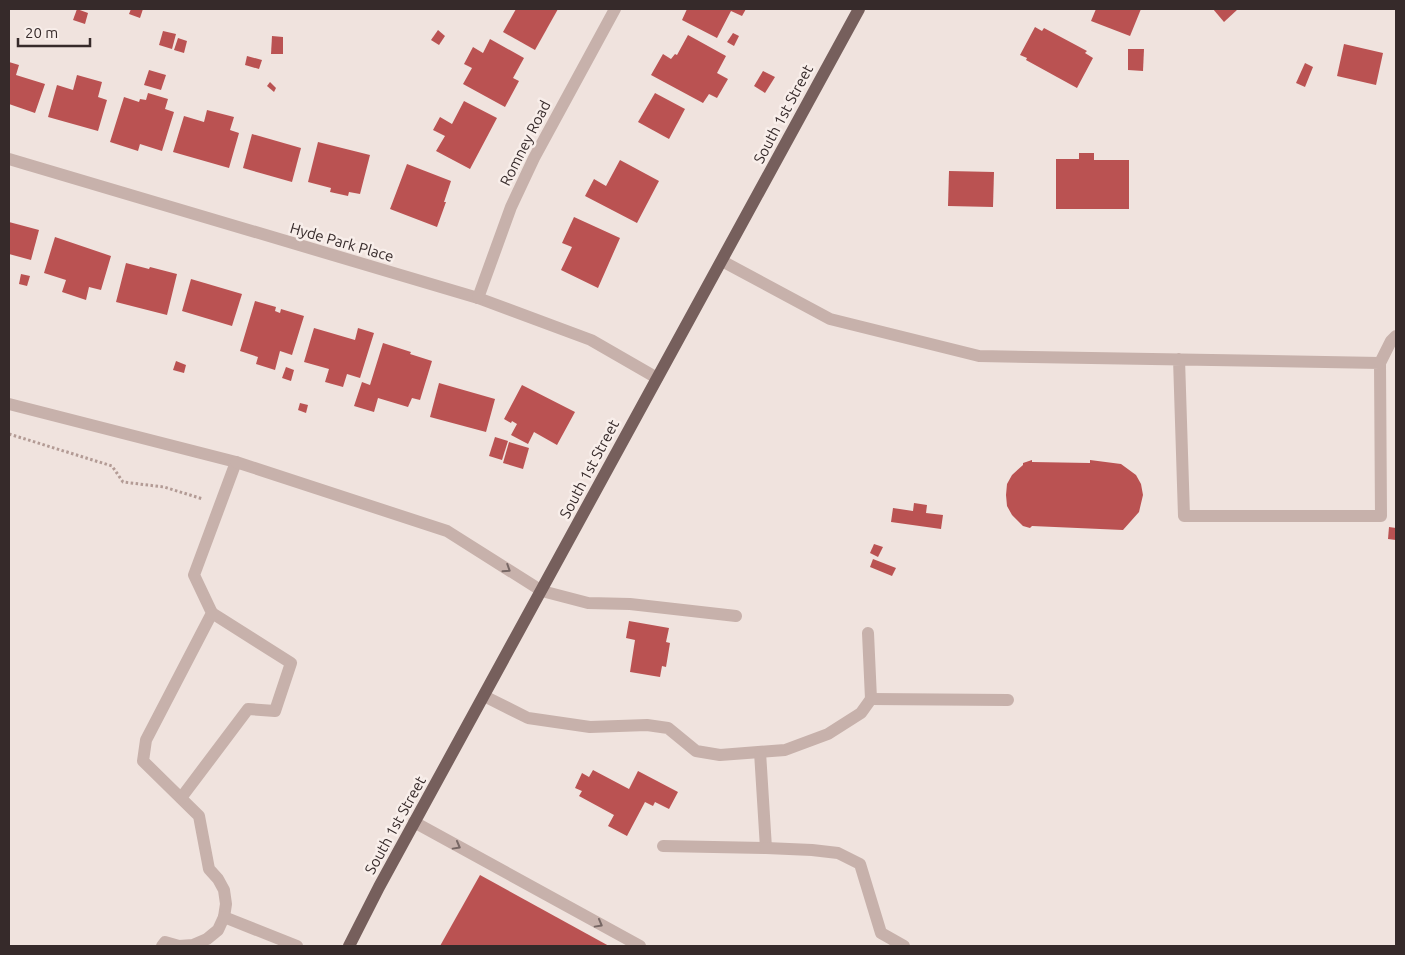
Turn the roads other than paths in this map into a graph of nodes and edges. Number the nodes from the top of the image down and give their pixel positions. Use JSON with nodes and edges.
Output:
{"nodes":[{"id":1,"x":615,"y":9,"type":"edge"},
{"id":2,"x":859,"y":9,"type":"edge"},
{"id":3,"x":9,"y":159,"type":"edge"},
{"id":4,"x":722,"y":261,"type":"junction"},
{"id":5,"x":478,"y":298,"type":"junction"},
{"id":6,"x":1396,"y":336,"type":"edge"},
{"id":7,"x":1179,"y":359,"type":"junction"},
{"id":8,"x":1380,"y":363,"type":"junction"},
{"id":9,"x":657,"y":378,"type":"junction"},
{"id":10,"x":9,"y":404,"type":"edge"},
{"id":11,"x":236,"y":462,"type":"junction"},
{"id":12,"x":542,"y":591,"type":"junction"},
{"id":13,"x":212,"y":613,"type":"junction"},
{"id":14,"x":736,"y":616,"type":"dead end"},
{"id":15,"x":868,"y":633,"type":"dead end"},
{"id":16,"x":484,"y":696,"type":"junction"},
{"id":17,"x":870,"y":699,"type":"junction"},
{"id":18,"x":1008,"y":700,"type":"dead end"},
{"id":19,"x":760,"y":752,"type":"junction"},
{"id":20,"x":181,"y":798,"type":"junction"},
{"id":21,"x":414,"y":822,"type":"junction"},
{"id":22,"x":663,"y":846,"type":"dead end"},
{"id":23,"x":766,"y":848,"type":"junction"},
{"id":24,"x":224,"y":917,"type":"junction"},
{"id":25,"x":162,"y":946,"type":"edge"},
{"id":26,"x":298,"y":946,"type":"edge"},
{"id":27,"x":349,"y":946,"type":"edge"},
{"id":28,"x":640,"y":946,"type":"edge"},
{"id":29,"x":904,"y":946,"type":"edge"}],
"edges":[{"from":1,"to":5,"type":"street","name":"Romney Road"},
{"from":2,"to":4,"type":"main road","name":"South 1st Street"},
{"from":3,"to":5,"type":"street","name":"Hyde Park Place"},
{"from":4,"to":7,"type":"street"},
{"from":4,"to":9,"type":"main road","name":"South 1st Street"},
{"from":5,"to":9,"type":"street","name":"Hyde Park Place"},
{"from":6,"to":8,"type":"street"},
{"from":7,"to":8,"type":"street"},
{"from":7,"to":8,"type":"street"},
{"from":9,"to":12,"type":"main road","name":"South 1st Street"},
{"from":10,"to":11,"type":"street"},
{"from":11,"to":12,"type":"street","one_way":true},
{"from":11,"to":13,"type":"street"},
{"from":12,"to":14,"type":"street"},
{"from":12,"to":16,"type":"main road","name":"South 1st Street"},
{"from":13,"to":20,"type":"street"},
{"from":13,"to":20,"type":"street"},
{"from":15,"to":17,"type":"street"},
{"from":16,"to":19,"type":"street"},
{"from":16,"to":21,"type":"main road","name":"South 1st Street"},
{"from":17,"to":18,"type":"street"},
{"from":17,"to":19,"type":"street"},
{"from":19,"to":23,"type":"street"},
{"from":20,"to":24,"type":"street"},
{"from":21,"to":27,"type":"main road","name":"South 1st Street"},
{"from":21,"to":28,"type":"street","one_way":true},
{"from":22,"to":23,"type":"street"},
{"from":23,"to":29,"type":"street"},
{"from":24,"to":25,"type":"street"},
{"from":24,"to":26,"type":"street"}]}
